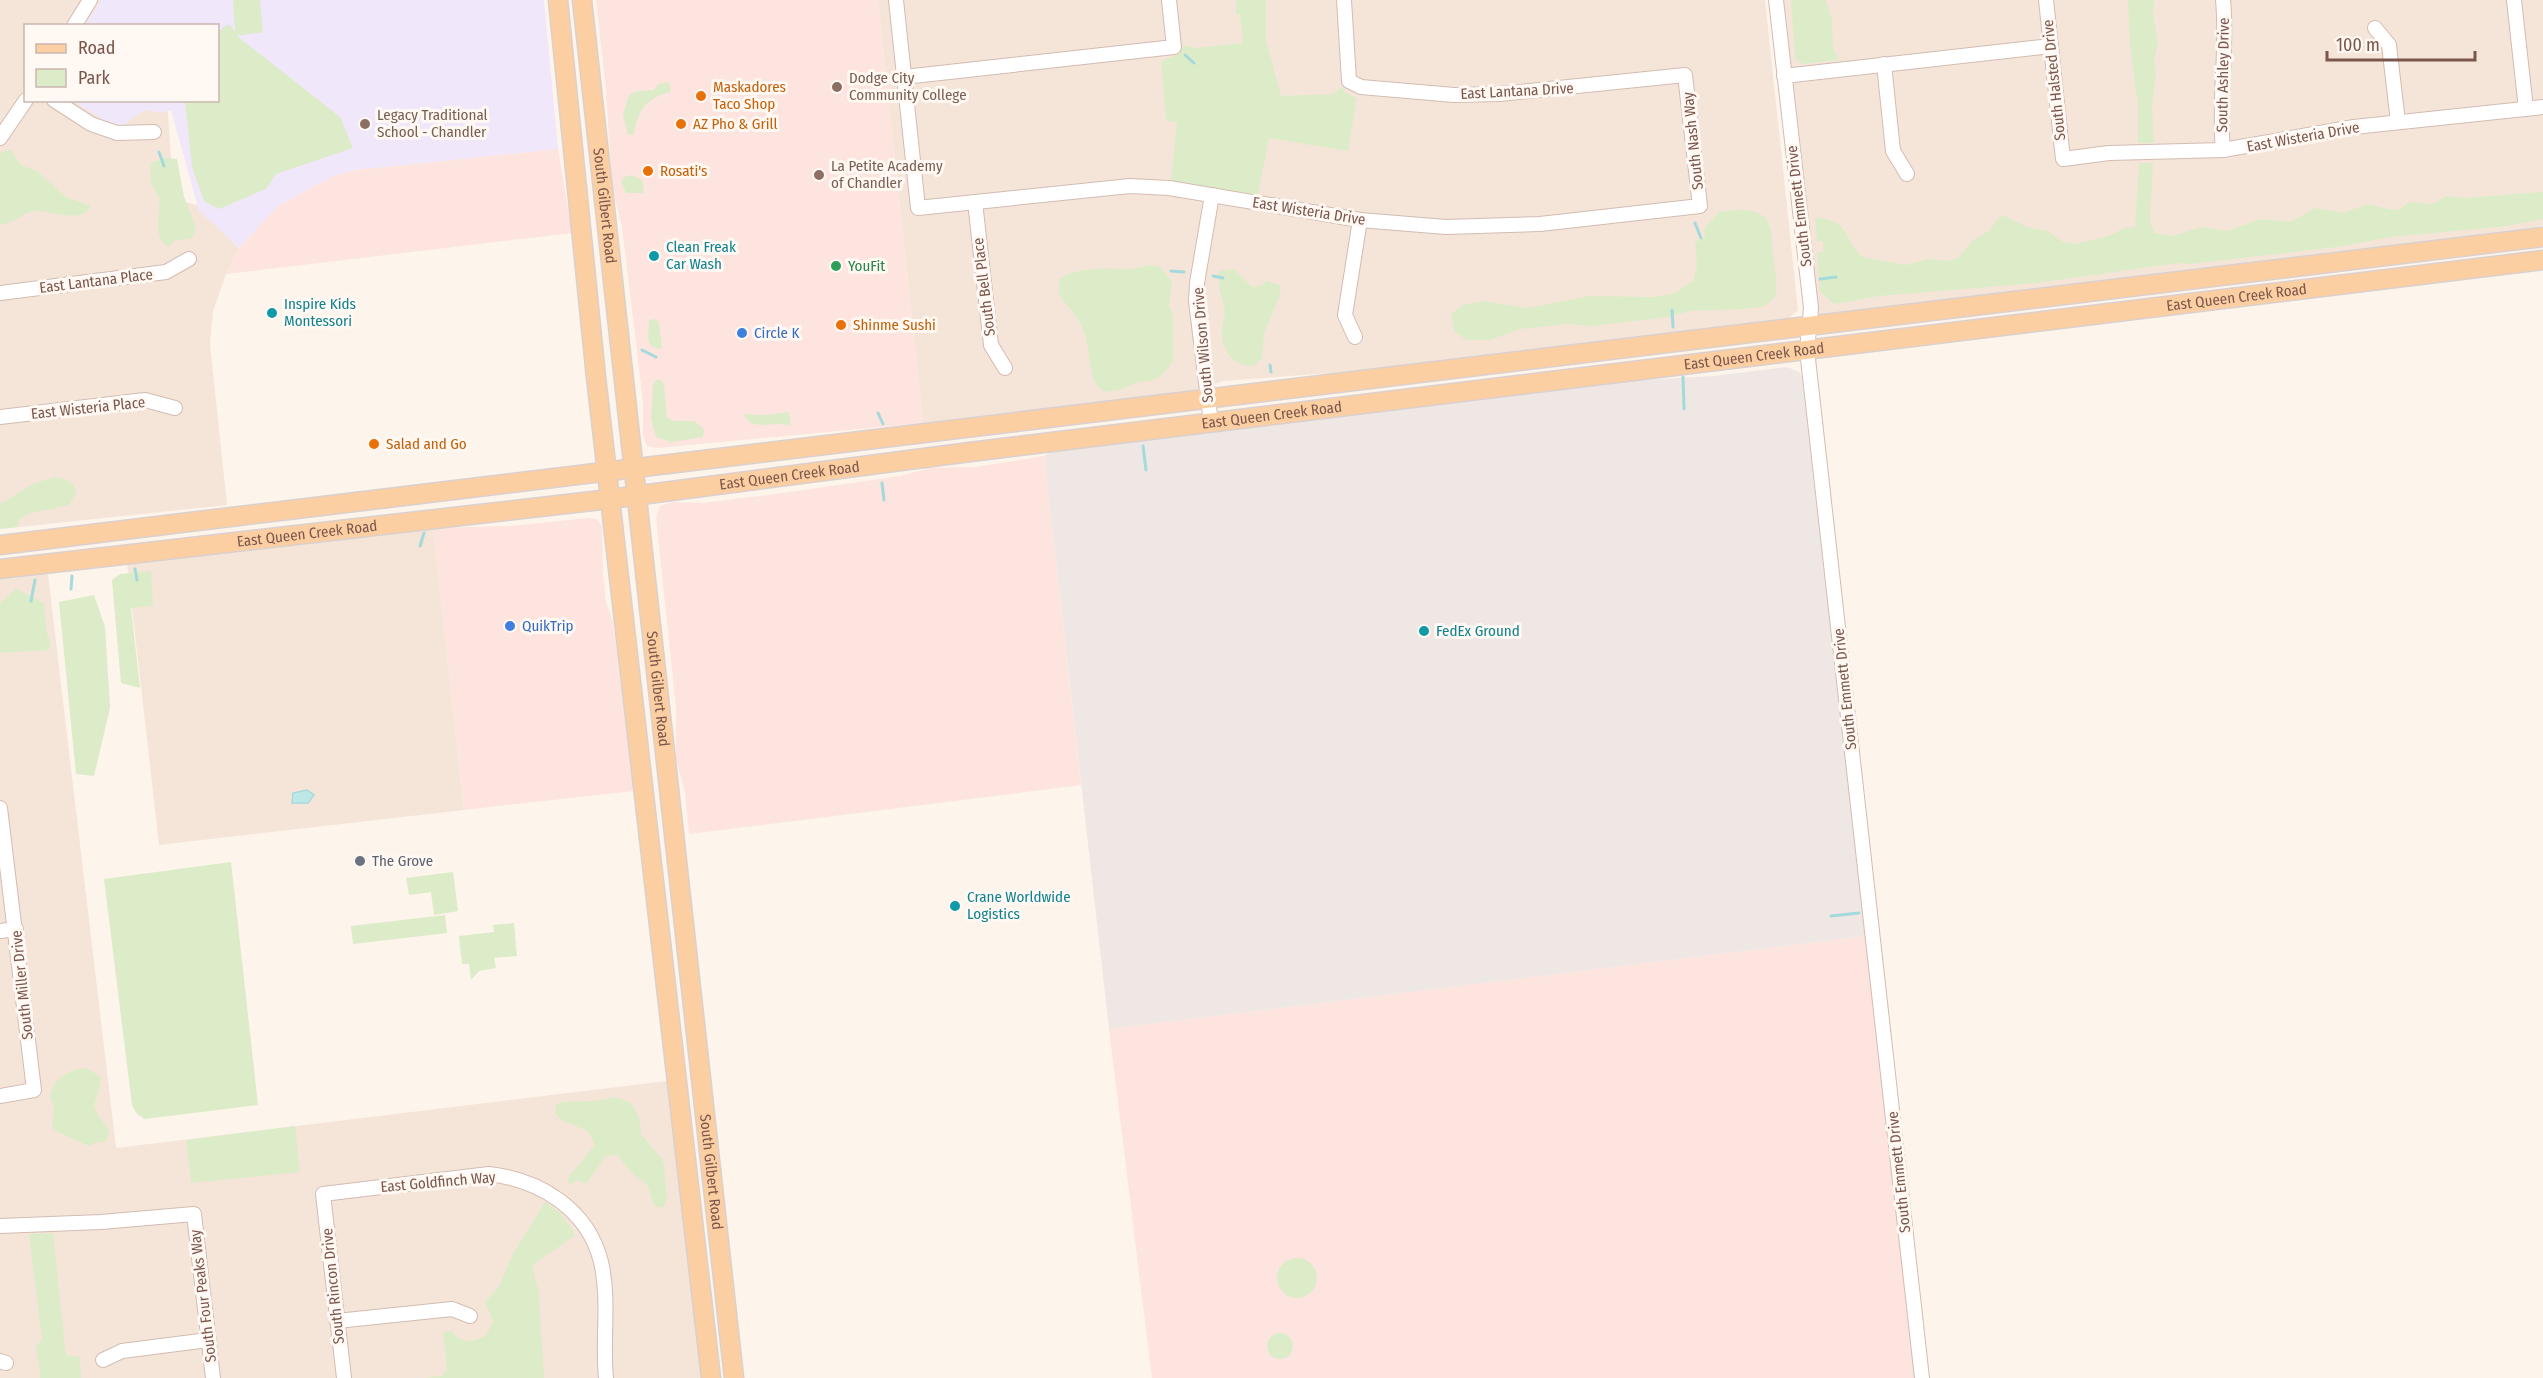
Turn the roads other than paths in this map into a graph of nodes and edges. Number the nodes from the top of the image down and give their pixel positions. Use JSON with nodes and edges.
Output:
{"nodes":[{"id":1,"x":90,"y":0,"type":"edge"},
{"id":2,"x":558,"y":0,"type":"edge"},
{"id":3,"x":582,"y":0,"type":"edge"},
{"id":4,"x":896,"y":0,"type":"edge"},
{"id":5,"x":1169,"y":0,"type":"edge"},
{"id":6,"x":1344,"y":0,"type":"edge"},
{"id":7,"x":1776,"y":0,"type":"edge"},
{"id":8,"x":2046,"y":0,"type":"edge"},
{"id":9,"x":2223,"y":0,"type":"edge"},
{"id":10,"x":2514,"y":0,"type":"edge"},
{"id":11,"x":75,"y":24,"type":"edge"},
{"id":12,"x":2375,"y":28,"type":"dead end"},
{"id":13,"x":2051,"y":46,"type":"junction"},
{"id":14,"x":1884,"y":64,"type":"junction"},
{"id":15,"x":1685,"y":75,"type":"joint"},
{"id":16,"x":904,"y":76,"type":"junction"},
{"id":17,"x":1784,"y":76,"type":"junction"},
{"id":18,"x":25,"y":102,"type":"edge"},
{"id":19,"x":57,"y":102,"type":"edge"},
{"id":20,"x":2543,"y":107,"type":"edge"},
{"id":21,"x":2526,"y":109,"type":"junction"},
{"id":22,"x":2398,"y":122,"type":"junction"},
{"id":23,"x":154,"y":132,"type":"dead end"},
{"id":24,"x":0,"y":138,"type":"edge"},
{"id":25,"x":2223,"y":150,"type":"junction"},
{"id":26,"x":2063,"y":159,"type":"joint"},
{"id":27,"x":1907,"y":174,"type":"dead end"},
{"id":28,"x":1212,"y":195,"type":"junction"},
{"id":29,"x":975,"y":202,"type":"junction"},
{"id":30,"x":1700,"y":206,"type":"joint"},
{"id":31,"x":1360,"y":220,"type":"junction"},
{"id":32,"x":2543,"y":237,"type":"edge"},
{"id":33,"x":189,"y":259,"type":"dead end"},
{"id":34,"x":2543,"y":260,"type":"edge"},
{"id":35,"x":0,"y":292,"type":"edge"},
{"id":36,"x":1355,"y":337,"type":"dead end"},
{"id":37,"x":1808,"y":337,"type":"junction"},
{"id":38,"x":1005,"y":368,"type":"dead end"},
{"id":39,"x":1208,"y":400,"type":"junction"},
{"id":40,"x":176,"y":408,"type":"dead end"},
{"id":41,"x":0,"y":417,"type":"edge"},
{"id":42,"x":1211,"y":423,"type":"junction"},
{"id":43,"x":908,"y":437,"type":"junction"},
{"id":44,"x":910,"y":460,"type":"junction"},
{"id":45,"x":635,"y":467,"type":"junction"},
{"id":46,"x":607,"y":471,"type":"junction"},
{"id":47,"x":638,"y":495,"type":"junction"},
{"id":48,"x":610,"y":499,"type":"junction"},
{"id":49,"x":0,"y":545,"type":"edge"},
{"id":50,"x":0,"y":569,"type":"edge"},
{"id":51,"x":667,"y":777,"type":"junction"},
{"id":52,"x":644,"y":779,"type":"junction"},
{"id":53,"x":0,"y":808,"type":"edge"},
{"id":54,"x":16,"y":929,"type":"junction"},
{"id":55,"x":0,"y":931,"type":"edge"},
{"id":56,"x":699,"y":1059,"type":"junction"},
{"id":57,"x":675,"y":1062,"type":"junction"},
{"id":58,"x":0,"y":1096,"type":"edge"},
{"id":59,"x":323,"y":1194,"type":"joint"},
{"id":60,"x":0,"y":1226,"type":"edge"},
{"id":61,"x":470,"y":1316,"type":"dead end"},
{"id":62,"x":337,"y":1321,"type":"junction"},
{"id":63,"x":208,"y":1340,"type":"junction"},
{"id":64,"x":104,"y":1360,"type":"dead end"},
{"id":65,"x":213,"y":1378,"type":"edge"},
{"id":66,"x":344,"y":1378,"type":"edge"},
{"id":67,"x":606,"y":1378,"type":"edge"},
{"id":68,"x":711,"y":1378,"type":"edge"},
{"id":69,"x":734,"y":1378,"type":"edge"},
{"id":70,"x":1922,"y":1378,"type":"edge"}],
"edges":[{"from":1,"to":11,"type":"street"},
{"from":2,"to":46,"type":"main road","name":"South Gilbert Road"},
{"from":3,"to":45,"type":"main road","name":"South Gilbert Road"},
{"from":4,"to":16,"type":"street"},
{"from":5,"to":16,"type":"street"},
{"from":6,"to":15,"type":"street","name":"East Lantana Drive"},
{"from":7,"to":17,"type":"street","name":"South Emmett Drive"},
{"from":8,"to":13,"type":"street","name":"South Halsted Drive"},
{"from":9,"to":25,"type":"street","name":"South Ashley Drive"},
{"from":10,"to":21,"type":"street"},
{"from":12,"to":22,"type":"street"},
{"from":13,"to":14,"type":"street"},
{"from":13,"to":26,"type":"street","name":"South Halsted Drive"},
{"from":14,"to":17,"type":"street"},
{"from":14,"to":27,"type":"street"},
{"from":15,"to":30,"type":"street","name":"South Nash Way"},
{"from":16,"to":29,"type":"street","name":"East Wisteria Drive"},
{"from":17,"to":37,"type":"street","name":"South Emmett Drive"},
{"from":18,"to":24,"type":"street"},
{"from":19,"to":23,"type":"street"},
{"from":20,"to":21,"type":"street","name":"East Wisteria Drive"},
{"from":21,"to":22,"type":"street","name":"East Wisteria Drive"},
{"from":22,"to":25,"type":"street","name":"East Wisteria Drive"},
{"from":25,"to":26,"type":"street","name":"East Wisteria Drive"},
{"from":28,"to":29,"type":"street","name":"East Wisteria Drive"},
{"from":28,"to":31,"type":"street","name":"East Wisteria Drive"},
{"from":28,"to":39,"type":"street","name":"South Wilson Drive"},
{"from":29,"to":38,"type":"street","name":"South Bell Place"},
{"from":30,"to":31,"type":"street","name":"East Wisteria Drive"},
{"from":31,"to":36,"type":"street"},
{"from":32,"to":37,"type":"main road","name":"East Queen Creek Road"},
{"from":33,"to":35,"type":"street","name":"East Lantana Place"},
{"from":34,"to":37,"type":"main road","name":"East Queen Creek Road"},
{"from":37,"to":39,"type":"main road","name":"East Queen Creek Road"},
{"from":37,"to":42,"type":"main road","name":"East Queen Creek Road"},
{"from":37,"to":70,"type":"street","name":"South Emmett Drive"},
{"from":39,"to":42,"type":"street","name":"South Wilson Drive"},
{"from":39,"to":43,"type":"main road","name":"East Queen Creek Road"},
{"from":40,"to":41,"type":"street","name":"East Wisteria Place"},
{"from":42,"to":44,"type":"main road","name":"East Queen Creek Road"},
{"from":43,"to":44,"type":"main road"},
{"from":43,"to":45,"type":"main road","name":"East Queen Creek Road"},
{"from":44,"to":47,"type":"main road","name":"East Queen Creek Road"},
{"from":45,"to":46,"type":"main road","name":"East Queen Creek Road"},
{"from":45,"to":47,"type":"main road","name":"South Gilbert Road"},
{"from":46,"to":48,"type":"main road","name":"South Gilbert Road"},
{"from":46,"to":49,"type":"main road","name":"East Queen Creek Road"},
{"from":47,"to":48,"type":"main road","name":"East Queen Creek Road"},
{"from":47,"to":51,"type":"main road","name":"South Gilbert Road"},
{"from":48,"to":50,"type":"main road","name":"East Queen Creek Road"},
{"from":48,"to":52,"type":"main road","name":"South Gilbert Road"},
{"from":51,"to":52,"type":"main road"},
{"from":51,"to":56,"type":"main road","name":"South Gilbert Road"},
{"from":52,"to":57,"type":"main road","name":"South Gilbert Road"},
{"from":53,"to":54,"type":"street","name":"South Miller Drive"},
{"from":54,"to":55,"type":"street"},
{"from":54,"to":58,"type":"street","name":"South Miller Drive"},
{"from":56,"to":57,"type":"main road"},
{"from":56,"to":69,"type":"main road","name":"South Gilbert Road"},
{"from":57,"to":68,"type":"main road","name":"South Gilbert Road"},
{"from":59,"to":62,"type":"street","name":"South Rincon Drive"},
{"from":59,"to":67,"type":"street","name":"East Goldfinch Way"},
{"from":60,"to":63,"type":"street","name":"South Four Peaks Way"},
{"from":61,"to":62,"type":"street"},
{"from":62,"to":66,"type":"street","name":"South Rincon Drive"},
{"from":63,"to":64,"type":"street"},
{"from":63,"to":65,"type":"street","name":"South Four Peaks Way"}]}
